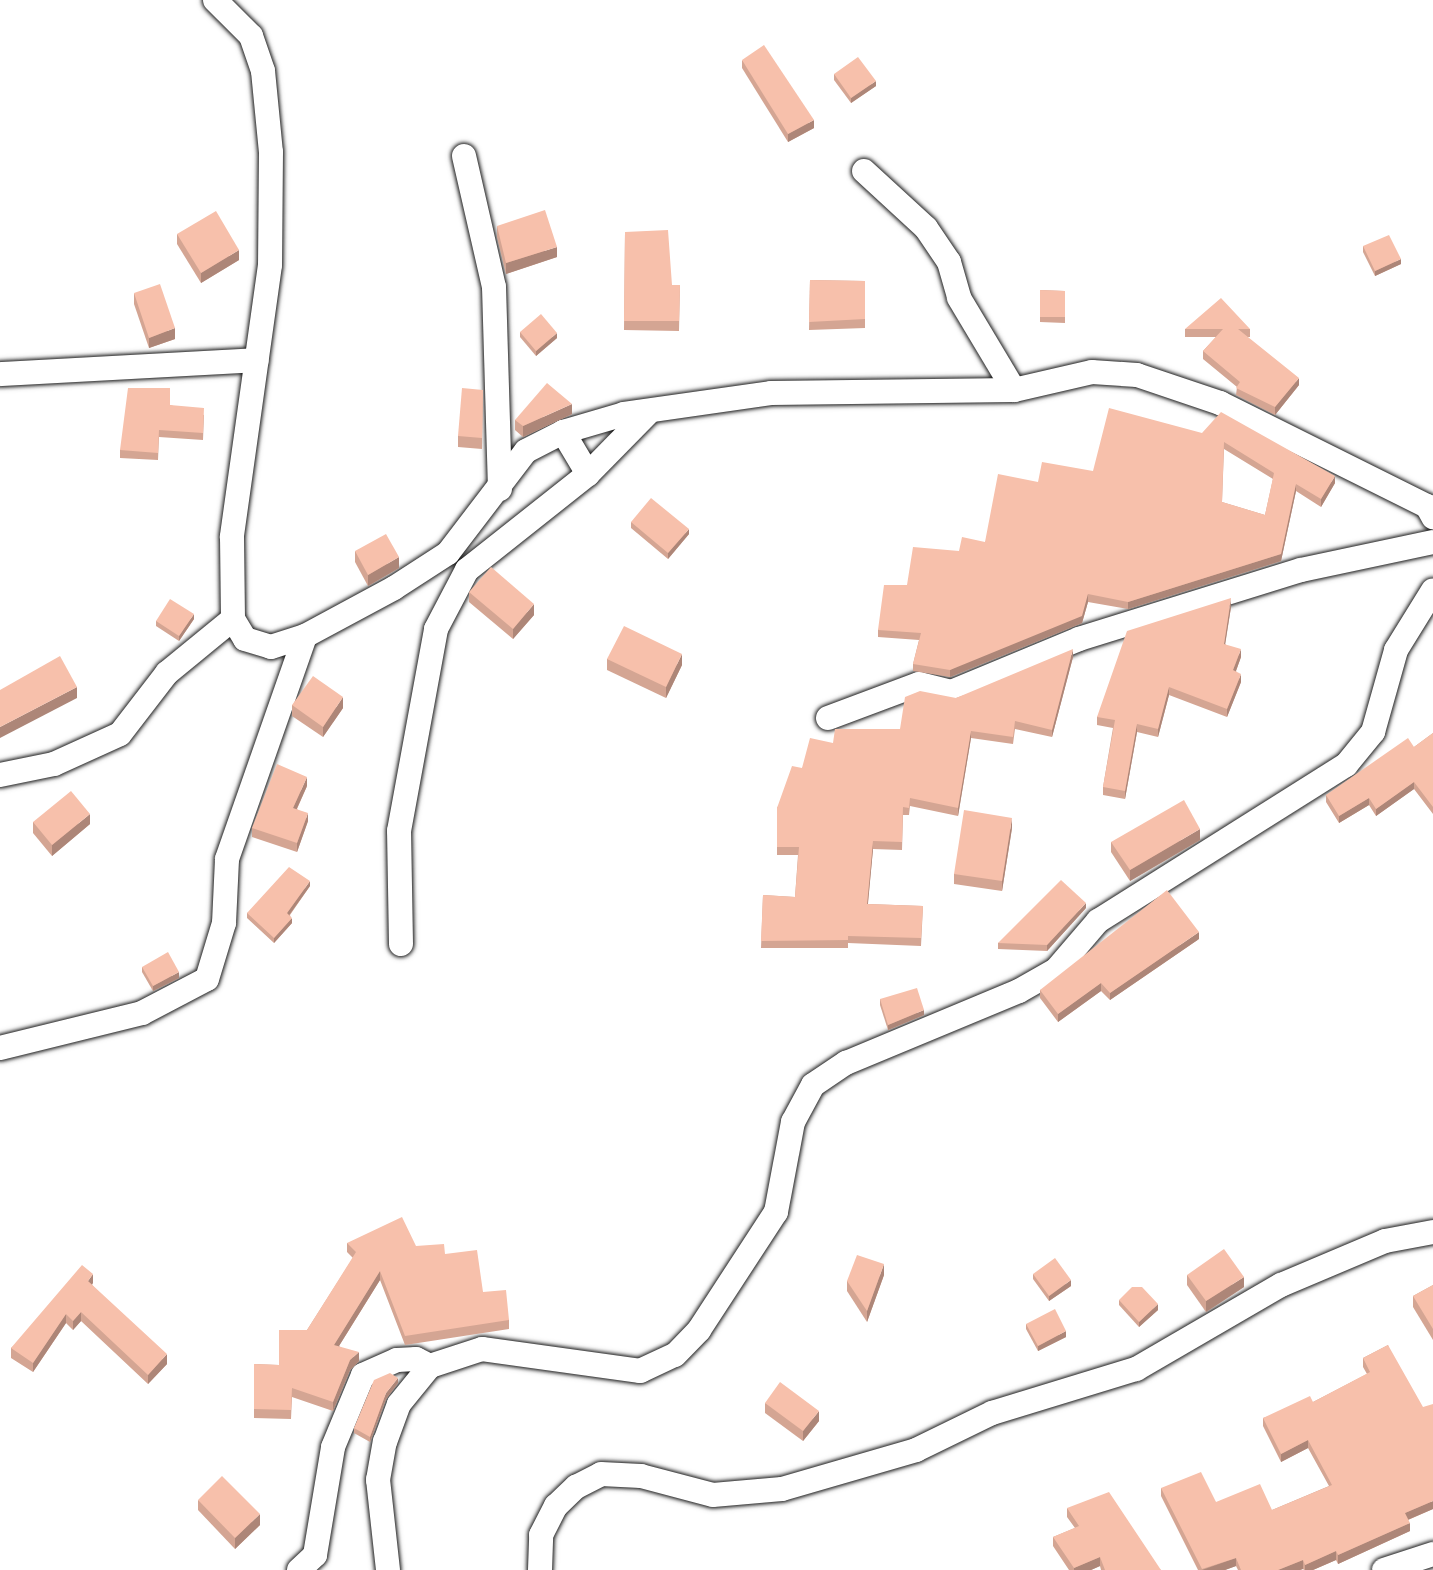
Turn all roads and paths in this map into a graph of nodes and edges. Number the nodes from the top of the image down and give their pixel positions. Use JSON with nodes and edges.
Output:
{"nodes":[{"id":1,"x":215,"y":0,"type":"edge"},
{"id":2,"x":464,"y":156,"type":"dead end"},
{"id":3,"x":864,"y":171,"type":"dead end"},
{"id":4,"x":257,"y":360,"type":"junction"},
{"id":5,"x":0,"y":374,"type":"edge"},
{"id":6,"x":1014,"y":390,"type":"junction"},
{"id":7,"x":647,"y":414,"type":"junction"},
{"id":8,"x":562,"y":432,"type":"junction"},
{"id":9,"x":588,"y":474,"type":"junction"},
{"id":10,"x":500,"y":489,"type":"junction"},
{"id":11,"x":1433,"y":517,"type":"edge"},
{"id":12,"x":1433,"y":542,"type":"edge"},
{"id":13,"x":1433,"y":590,"type":"edge"},
{"id":14,"x":233,"y":620,"type":"junction"},
{"id":15,"x":304,"y":636,"type":"junction"},
{"id":16,"x":828,"y":718,"type":"dead end"},
{"id":17,"x":0,"y":775,"type":"edge"},
{"id":18,"x":402,"y":944,"type":"dead end"},
{"id":19,"x":0,"y":1048,"type":"edge"},
{"id":20,"x":1433,"y":1232,"type":"edge"},
{"id":21,"x":430,"y":1366,"type":"junction"},
{"id":22,"x":1433,"y":1554,"type":"edge"},
{"id":23,"x":299,"y":1570,"type":"edge"},
{"id":24,"x":388,"y":1570,"type":"edge"},
{"id":25,"x":540,"y":1570,"type":"edge"},
{"id":26,"x":1384,"y":1570,"type":"edge"}],
"edges":[{"from":1,"to":4,"type":"street"},
{"from":2,"to":10,"type":"street"},
{"from":3,"to":6,"type":"street"},
{"from":4,"to":5,"type":"street"},
{"from":4,"to":14,"type":"street"},
{"from":6,"to":7,"type":"street"},
{"from":6,"to":11,"type":"street"},
{"from":7,"to":8,"type":"street"},
{"from":7,"to":9,"type":"street"},
{"from":8,"to":9,"type":"street"},
{"from":8,"to":10,"type":"street"},
{"from":9,"to":18,"type":"street"},
{"from":10,"to":15,"type":"street"},
{"from":12,"to":16,"type":"street"},
{"from":13,"to":21,"type":"street"},
{"from":14,"to":15,"type":"street"},
{"from":14,"to":17,"type":"street"},
{"from":15,"to":19,"type":"street"},
{"from":20,"to":25,"type":"street"},
{"from":21,"to":23,"type":"street"},
{"from":21,"to":24,"type":"street"},
{"from":22,"to":26,"type":"street"}]}
